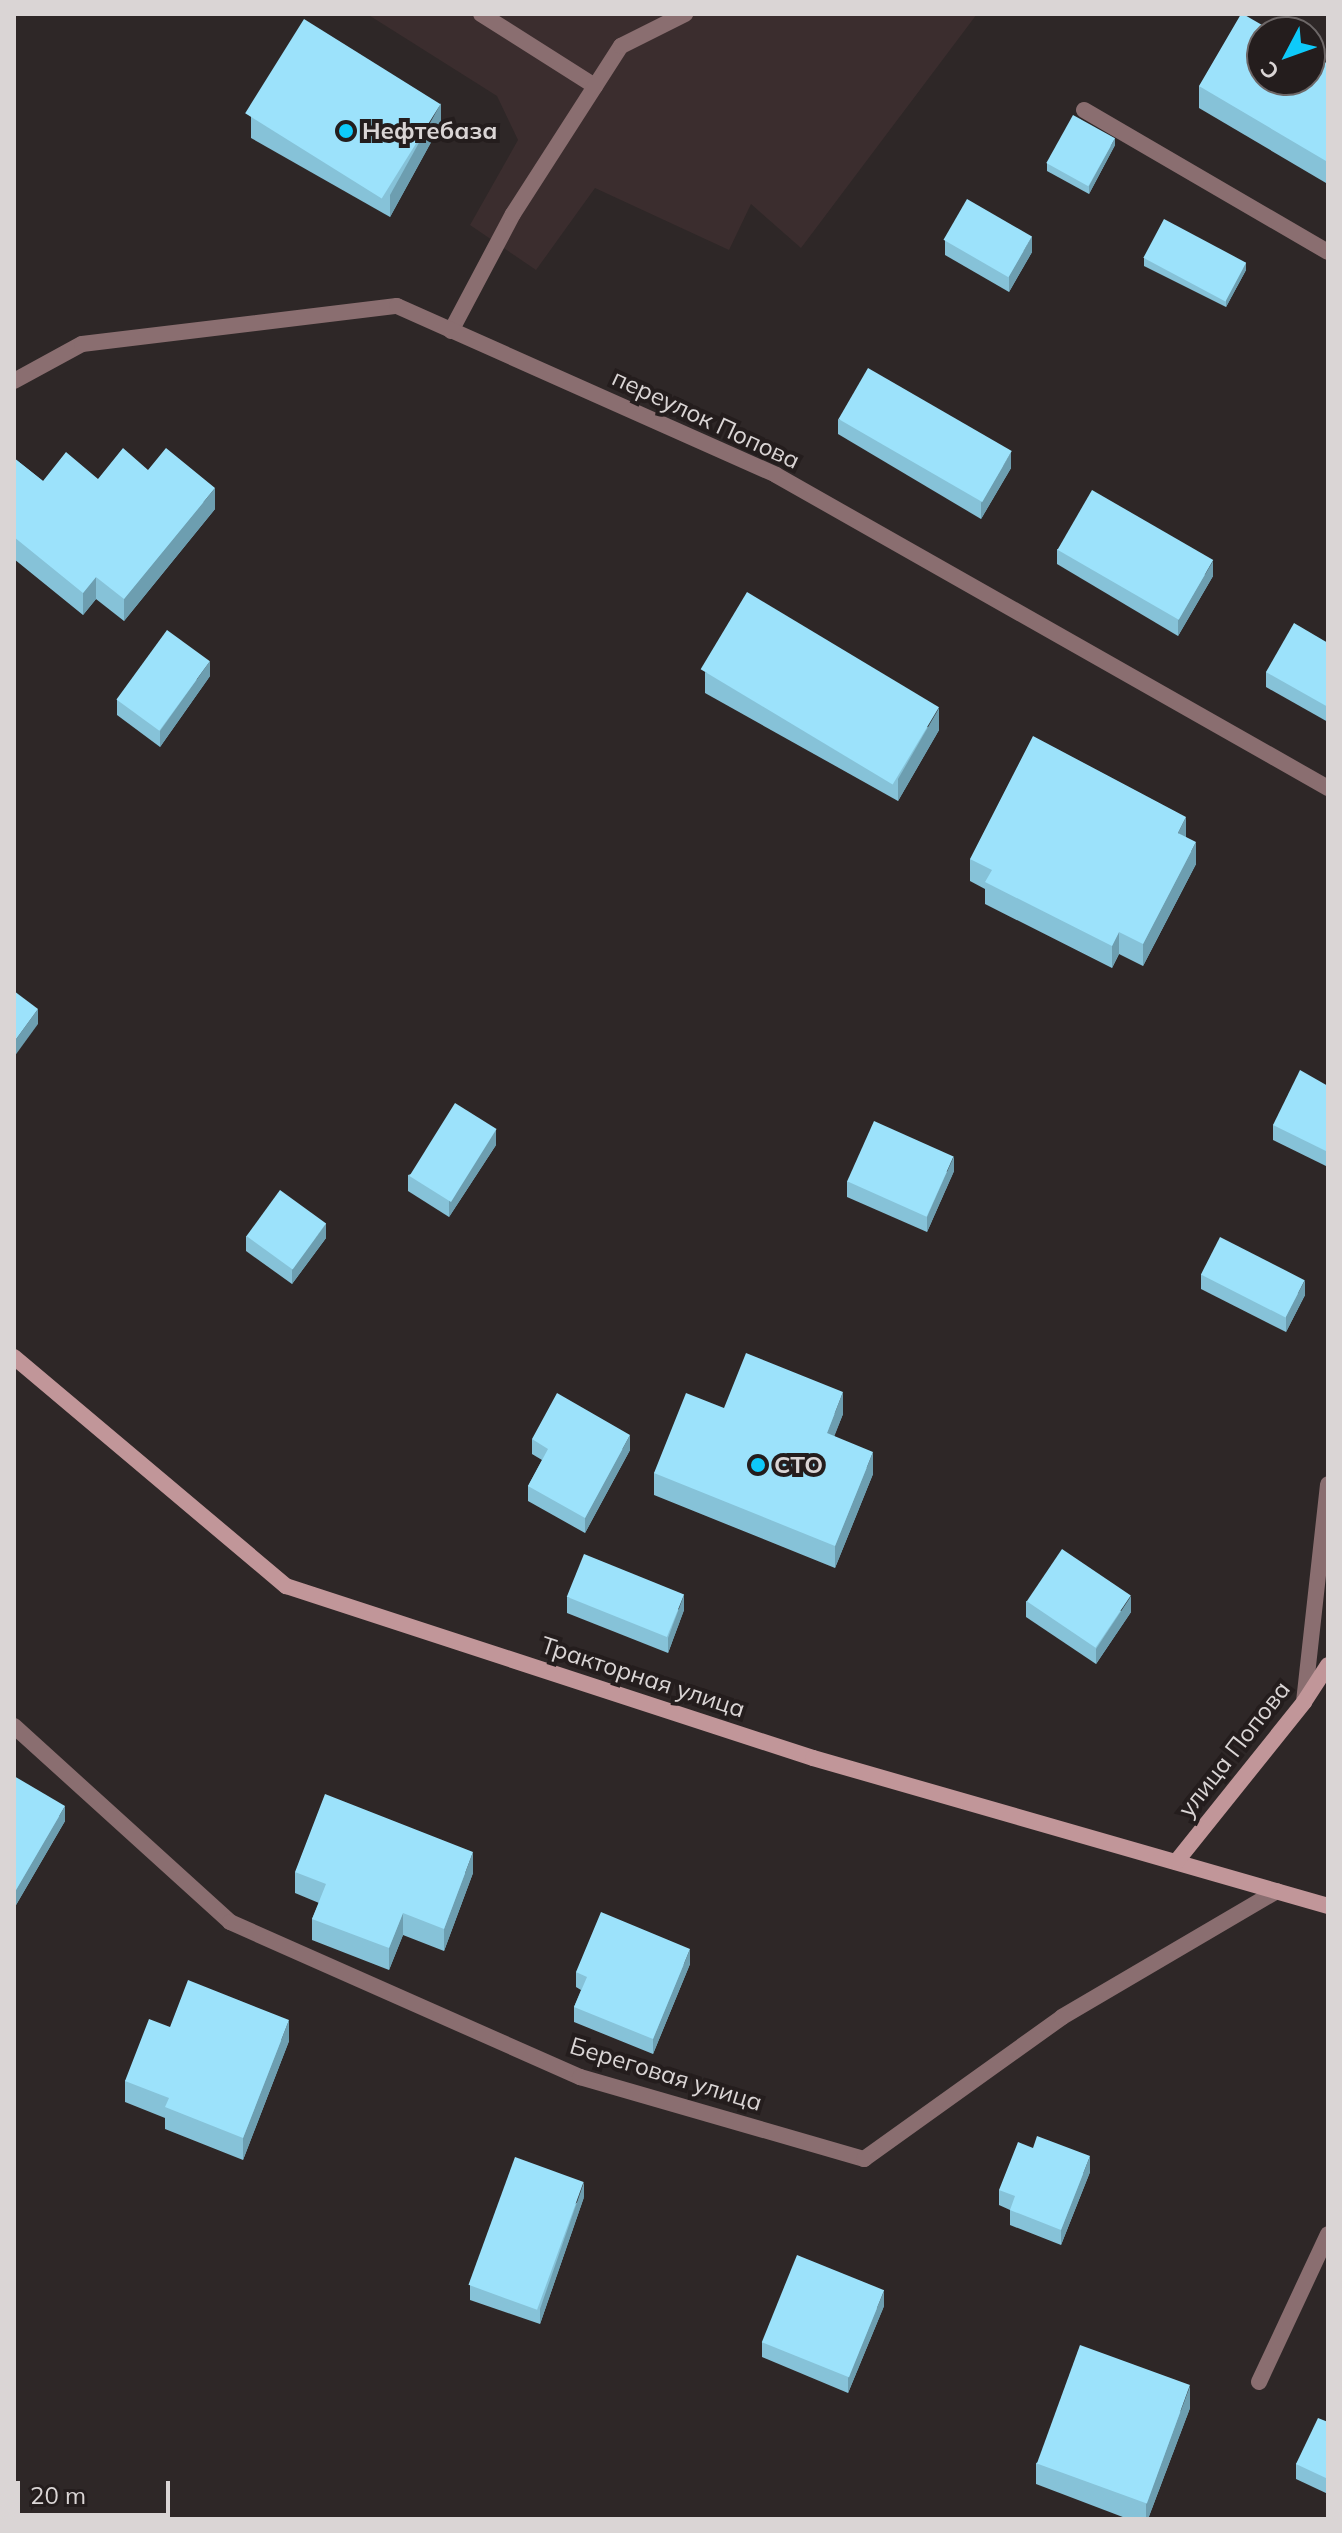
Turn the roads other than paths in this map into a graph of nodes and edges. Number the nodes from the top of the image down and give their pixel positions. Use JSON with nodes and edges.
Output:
{"nodes":[{"id":1,"x":481,"y":14,"type":"edge"},
{"id":2,"x":685,"y":14,"type":"edge"},
{"id":3,"x":595,"y":86,"type":"junction"},
{"id":4,"x":1084,"y":110,"type":"dead end"},
{"id":5,"x":1328,"y":252,"type":"edge"},
{"id":6,"x":451,"y":331,"type":"junction"},
{"id":7,"x":14,"y":381,"type":"edge"},
{"id":8,"x":1328,"y":788,"type":"edge"},
{"id":9,"x":14,"y":1357,"type":"edge"},
{"id":10,"x":1328,"y":1484,"type":"edge"},
{"id":11,"x":1328,"y":1665,"type":"edge"},
{"id":12,"x":1304,"y":1702,"type":"junction"},
{"id":13,"x":14,"y":1726,"type":"edge"},
{"id":14,"x":1176,"y":1862,"type":"junction"},
{"id":15,"x":1277,"y":1891,"type":"junction"},
{"id":16,"x":1328,"y":1906,"type":"edge"},
{"id":17,"x":1328,"y":2234,"type":"edge"},
{"id":18,"x":1259,"y":2382,"type":"dead end"}],
"edges":[{"from":1,"to":3,"type":"street"},
{"from":2,"to":3,"type":"street"},
{"from":3,"to":6,"type":"street"},
{"from":4,"to":5,"type":"street"},
{"from":6,"to":7,"type":"street","name":"переулок Попова"},
{"from":6,"to":8,"type":"street","name":"переулок Попова"},
{"from":9,"to":14,"type":"street","name":"Тракторная улица"},
{"from":10,"to":12,"type":"street"},
{"from":11,"to":12,"type":"street","name":"улица Попова"},
{"from":12,"to":14,"type":"street","name":"улица Попова"},
{"from":13,"to":15,"type":"street","name":"Береговая улица"},
{"from":14,"to":15,"type":"street","name":"Тракторная улица"},
{"from":15,"to":16,"type":"street","name":"Тракторная улица"},
{"from":17,"to":18,"type":"street"}]}
